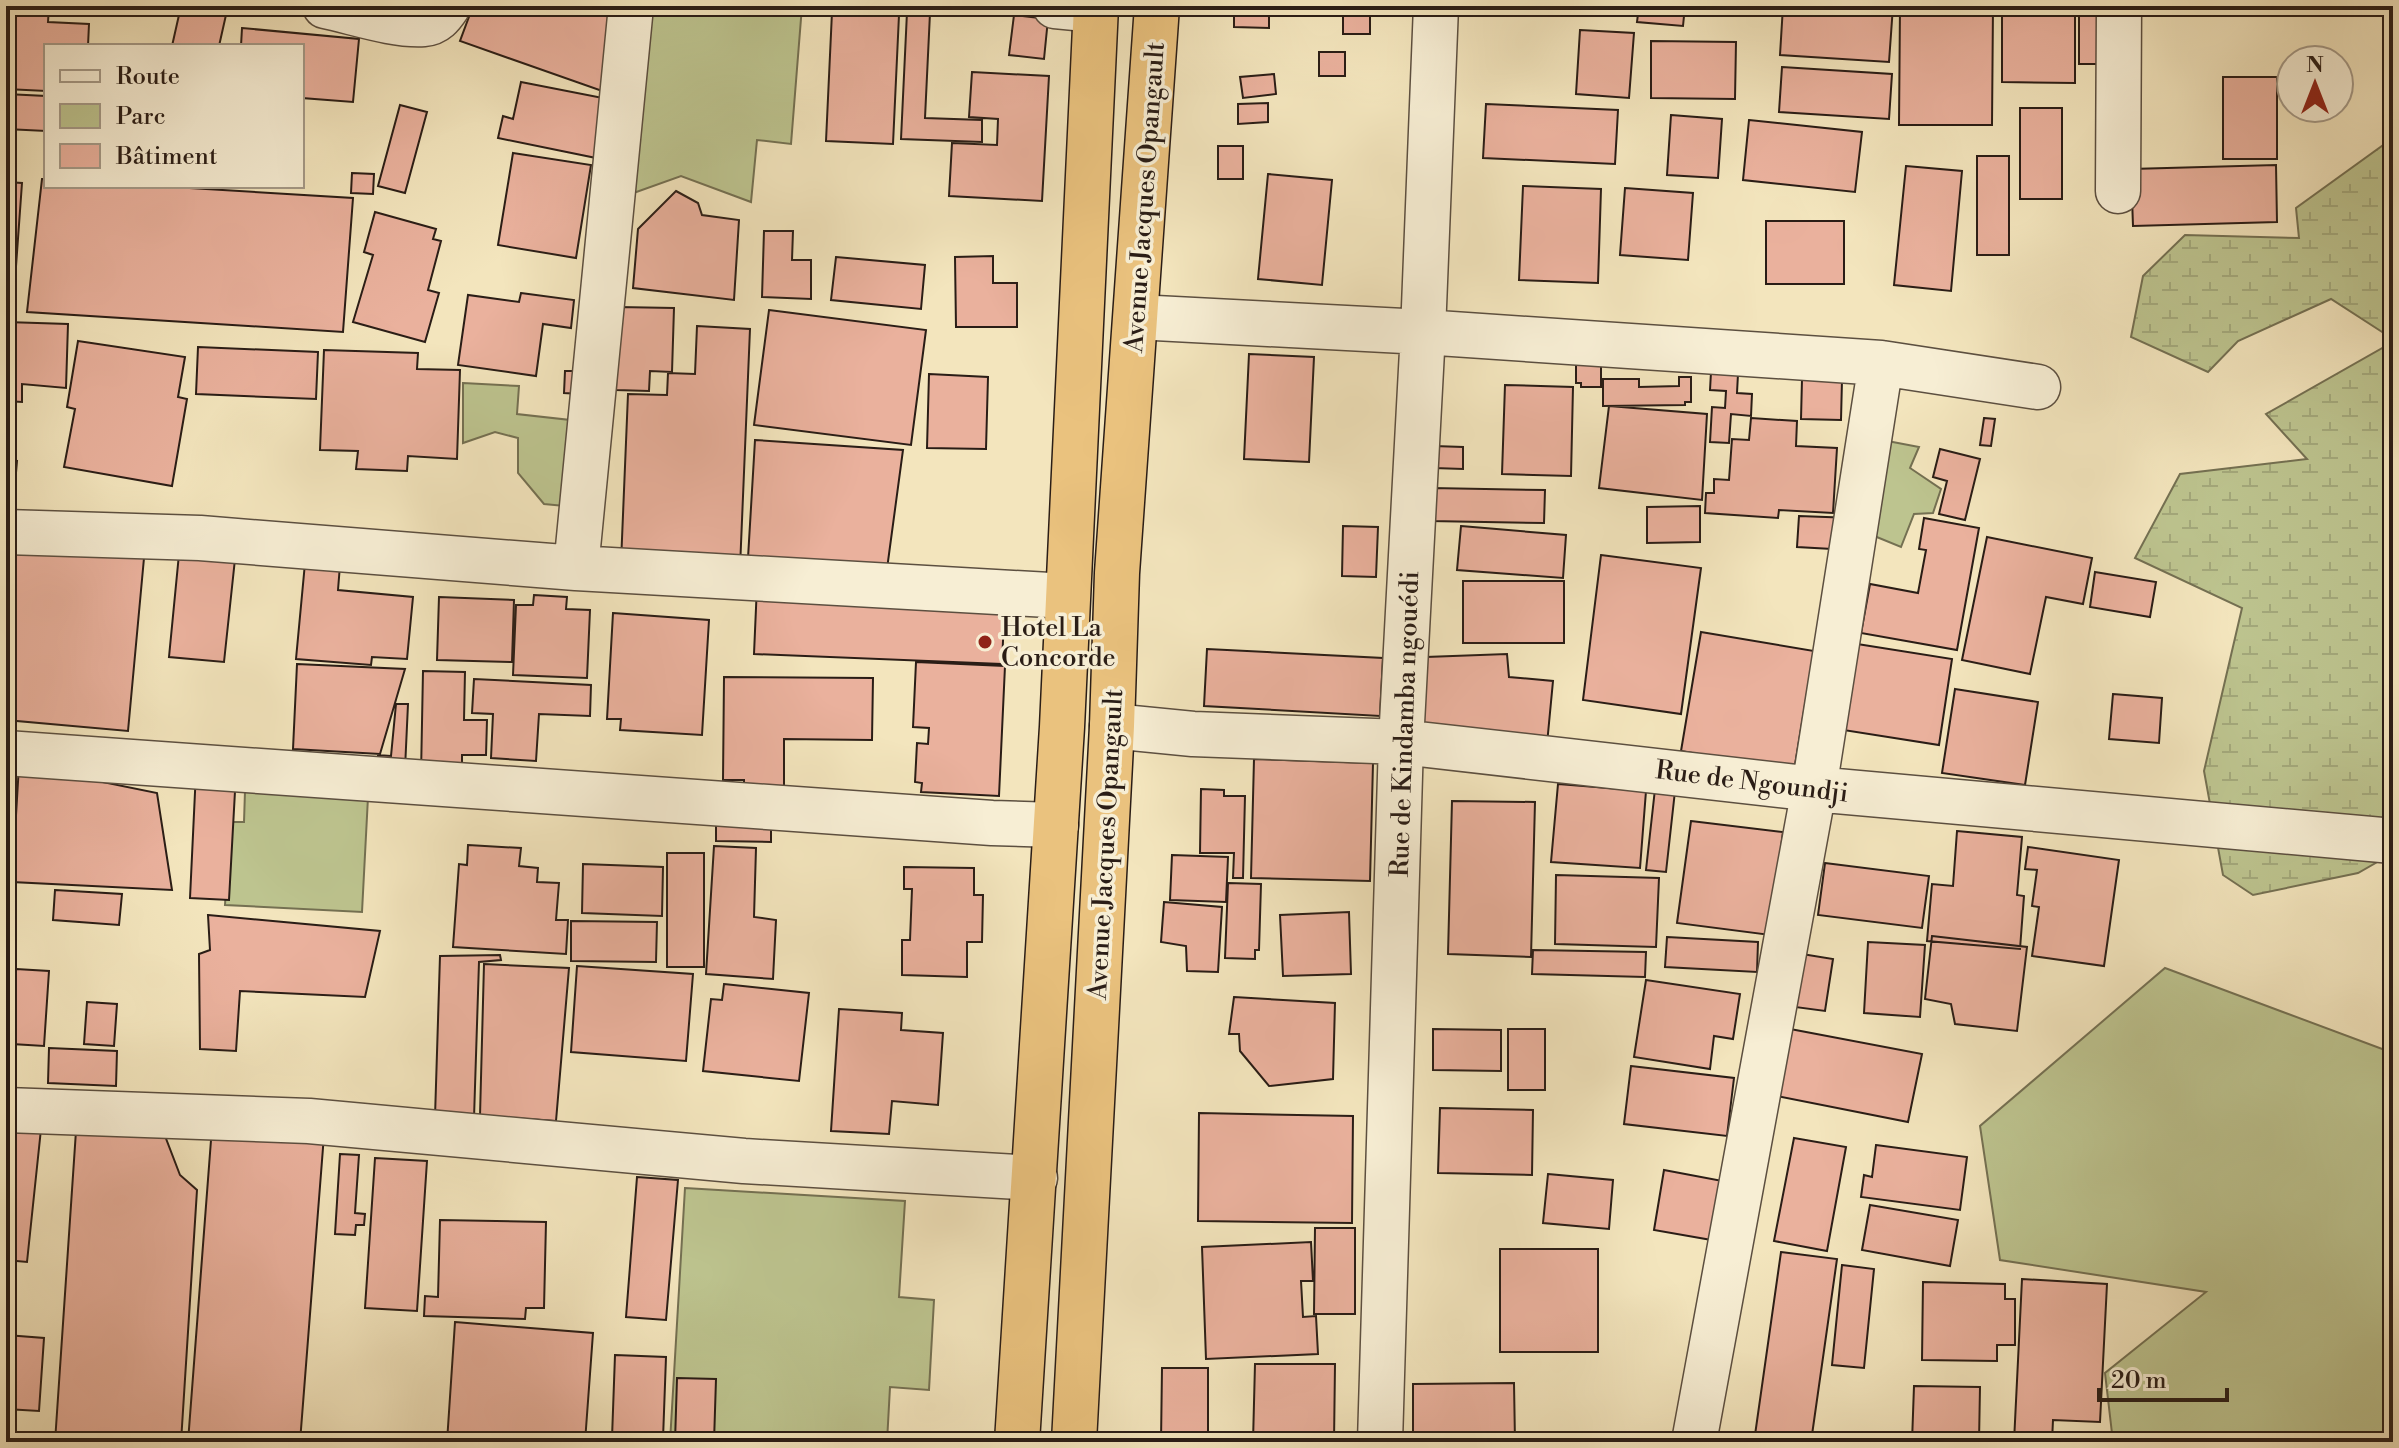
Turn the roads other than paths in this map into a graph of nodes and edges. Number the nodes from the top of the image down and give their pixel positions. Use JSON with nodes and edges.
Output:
{"nodes":[{"id":1,"x":325,"y":6,"type":"edge"},
{"id":2,"x":448,"y":6,"type":"edge"},
{"id":3,"x":631,"y":6,"type":"edge"},
{"id":4,"x":1157,"y":6,"type":"edge"},
{"id":5,"x":1436,"y":6,"type":"edge"},
{"id":6,"x":2119,"y":6,"type":"edge"},
{"id":7,"x":1082,"y":7,"type":"edge"},
{"id":8,"x":2118,"y":191,"type":"dead end"},
{"id":9,"x":1136,"y":317,"type":"junction"},
{"id":10,"x":1423,"y":332,"type":"junction"},
{"id":11,"x":1881,"y":363,"type":"junction"},
{"id":12,"x":2038,"y":387,"type":"dead end"},
{"id":13,"x":6,"y":532,"type":"edge"},
{"id":14,"x":576,"y":568,"type":"junction"},
{"id":15,"x":1067,"y":596,"type":"junction"},
{"id":16,"x":1112,"y":726,"type":"junction"},
{"id":17,"x":1401,"y":742,"type":"junction"},
{"id":18,"x":6,"y":753,"type":"edge"},
{"id":19,"x":1814,"y":789,"type":"junction"},
{"id":20,"x":1056,"y":825,"type":"junction"},
{"id":21,"x":2393,"y":841,"type":"edge"},
{"id":22,"x":6,"y":1110,"type":"edge"},
{"id":23,"x":1035,"y":1178,"type":"junction"},
{"id":24,"x":1017,"y":1442,"type":"edge"},
{"id":25,"x":1074,"y":1442,"type":"edge"},
{"id":26,"x":1380,"y":1442,"type":"edge"},
{"id":27,"x":1694,"y":1442,"type":"edge"}],
"edges":[{"from":1,"to":2,"type":"street"},
{"from":3,"to":14,"type":"street"},
{"from":4,"to":9,"type":"highway","name":"Avenue Jacques Opangault"},
{"from":5,"to":10,"type":"street","name":"Rue de Kindamba ngouédi"},
{"from":6,"to":8,"type":"street"},
{"from":7,"to":15,"type":"highway","name":"Avenue Jacques Opangault"},
{"from":9,"to":10,"type":"street"},
{"from":9,"to":16,"type":"highway","name":"Avenue Jacques Opangault"},
{"from":10,"to":11,"type":"street"},
{"from":10,"to":17,"type":"street","name":"Rue de Kindamba ngouédi"},
{"from":11,"to":12,"type":"street"},
{"from":11,"to":19,"type":"street"},
{"from":13,"to":14,"type":"street"},
{"from":14,"to":15,"type":"street"},
{"from":15,"to":20,"type":"highway","name":"Avenue Jacques Opangault"},
{"from":16,"to":17,"type":"street","name":"Rue de Ngoundji"},
{"from":16,"to":25,"type":"highway","name":"Avenue Jacques Opangault"},
{"from":17,"to":19,"type":"street","name":"Rue de Ngoundji"},
{"from":17,"to":26,"type":"street","name":"Rue de Kindamba ngouédi"},
{"from":18,"to":20,"type":"street"},
{"from":19,"to":21,"type":"street","name":"Rue de Ngoundji"},
{"from":19,"to":27,"type":"street"},
{"from":20,"to":23,"type":"highway","name":"Avenue Jacques Opangault"},
{"from":22,"to":23,"type":"street"},
{"from":23,"to":24,"type":"highway","name":"Avenue Jacques Opangault"}]}
